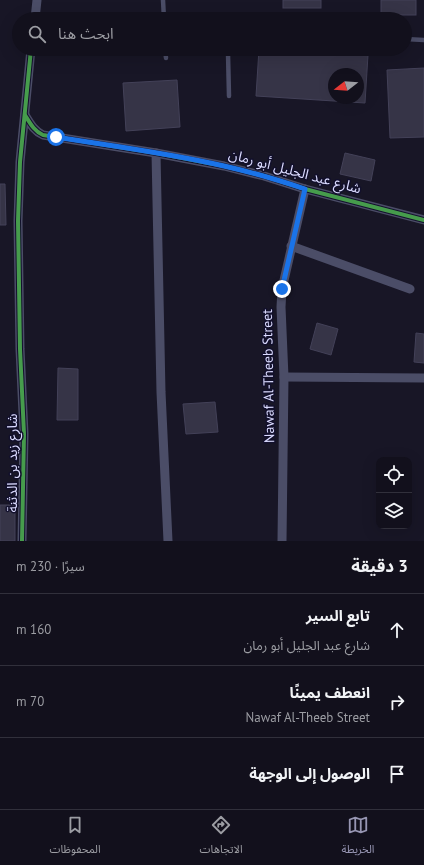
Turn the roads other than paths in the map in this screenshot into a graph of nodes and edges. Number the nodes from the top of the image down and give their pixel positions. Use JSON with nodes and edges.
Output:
{"nodes":[{"id":1,"x":37,"y":0,"type":"edge"},
{"id":2,"x":164,"y":0,"type":"edge"},
{"id":3,"x":36,"y":12,"type":"edge"},
{"id":4,"x":164,"y":12,"type":"edge"},
{"id":5,"x":412,"y":39,"type":"edge"},
{"id":6,"x":424,"y":40,"type":"edge"},
{"id":7,"x":30,"y":56,"type":"edge"},
{"id":8,"x":228,"y":56,"type":"edge"},
{"id":9,"x":230,"y":96,"type":"dead end"},
{"id":10,"x":25,"y":115,"type":"junction"},
{"id":11,"x":156,"y":153,"type":"junction"},
{"id":12,"x":305,"y":189,"type":"junction"},
{"id":13,"x":424,"y":220,"type":"edge"},
{"id":14,"x":291,"y":246,"type":"junction"},
{"id":15,"x":410,"y":289,"type":"dead end"},
{"id":16,"x":284,"y":377,"type":"junction"},
{"id":17,"x":424,"y":378,"type":"edge"},
{"id":18,"x":22,"y":541,"type":"edge"},
{"id":19,"x":168,"y":541,"type":"edge"},
{"id":20,"x":282,"y":541,"type":"edge"}],
"edges":[{"from":1,"to":3,"type":"street"},
{"from":2,"to":4,"type":"lane"},
{"from":5,"to":6,"type":"lane"},
{"from":7,"to":10,"type":"street","name":"شارع زيد بن الدثنة"},
{"from":8,"to":9,"type":"lane"},
{"from":10,"to":11,"type":"street","name":"شارع عبد الجليل أبو رمان"},
{"from":10,"to":18,"type":"street","name":"شارع زيد بن الدثنة"},
{"from":11,"to":12,"type":"street","name":"شارع عبد الجليل أبو رمان"},
{"from":11,"to":19,"type":"street"},
{"from":12,"to":13,"type":"street","name":"شارع عبد الجليل أبو رمان"},
{"from":12,"to":14,"type":"street","name":"Nawaf Al-Theeb Street"},
{"from":14,"to":15,"type":"street"},
{"from":14,"to":16,"type":"street","name":"Nawaf Al-Theeb Street"},
{"from":16,"to":17,"type":"street"},
{"from":16,"to":20,"type":"street","name":"Nawaf Al-Theeb Street"}]}
